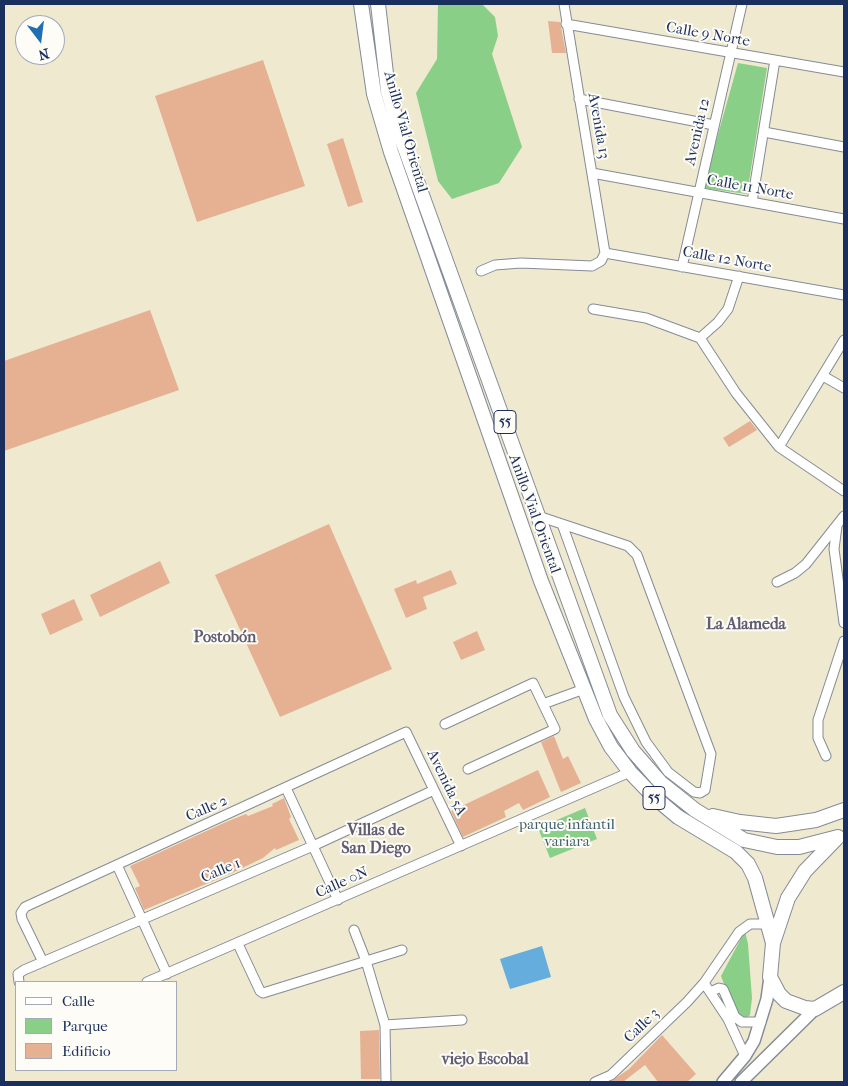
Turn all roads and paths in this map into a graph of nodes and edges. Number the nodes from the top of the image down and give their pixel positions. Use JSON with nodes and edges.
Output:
{"nodes":[{"id":1,"x":361,"y":4,"type":"edge"},
{"id":2,"x":378,"y":4,"type":"edge"},
{"id":3,"x":564,"y":4,"type":"edge"},
{"id":4,"x":742,"y":4,"type":"edge"},
{"id":5,"x":566,"y":24,"type":"junction"},
{"id":6,"x":731,"y":52,"type":"junction"},
{"id":7,"x":775,"y":60,"type":"junction"},
{"id":8,"x":844,"y":72,"type":"edge"},
{"id":9,"x":579,"y":99,"type":"junction"},
{"id":10,"x":714,"y":125,"type":"junction"},
{"id":11,"x":764,"y":132,"type":"junction"},
{"id":12,"x":844,"y":147,"type":"edge"},
{"id":13,"x":592,"y":173,"type":"junction"},
{"id":14,"x":699,"y":192,"type":"junction"},
{"id":15,"x":752,"y":202,"type":"junction"},
{"id":16,"x":844,"y":219,"type":"edge"},
{"id":17,"x":605,"y":253,"type":"junction"},
{"id":18,"x":682,"y":267,"type":"junction"},
{"id":19,"x":481,"y":271,"type":"dead end"},
{"id":20,"x":739,"y":276,"type":"junction"},
{"id":21,"x":844,"y":291,"type":"edge"},
{"id":22,"x":593,"y":309,"type":"dead end"},
{"id":23,"x":700,"y":338,"type":"junction"},
{"id":24,"x":844,"y":340,"type":"edge"},
{"id":25,"x":823,"y":376,"type":"junction"},
{"id":26,"x":844,"y":388,"type":"edge"},
{"id":27,"x":779,"y":447,"type":"junction"},
{"id":28,"x":844,"y":491,"type":"edge"},
{"id":29,"x":538,"y":516,"type":"junction"},
{"id":30,"x":844,"y":516,"type":"edge"},
{"id":31,"x":562,"y":524,"type":"junction"},
{"id":32,"x":837,"y":526,"type":"junction"},
{"id":33,"x":777,"y":582,"type":"dead end"},
{"id":34,"x":844,"y":623,"type":"edge"},
{"id":35,"x":844,"y":642,"type":"edge"},
{"id":36,"x":584,"y":689,"type":"junction"},
{"id":37,"x":543,"y":704,"type":"junction"},
{"id":38,"x":445,"y":724,"type":"dead end"},
{"id":39,"x":406,"y":732,"type":"joint"},
{"id":40,"x":826,"y":756,"type":"dead end"},
{"id":41,"x":468,"y":769,"type":"dead end"},
{"id":42,"x":630,"y":772,"type":"junction"},
{"id":43,"x":286,"y":788,"type":"junction"},
{"id":44,"x":434,"y":790,"type":"junction"},
{"id":45,"x":695,"y":810,"type":"junction"},
{"id":46,"x":844,"y":810,"type":"edge"},
{"id":47,"x":841,"y":835,"type":"edge"},
{"id":48,"x":313,"y":846,"type":"junction"},
{"id":49,"x":461,"y":846,"type":"junction"},
{"id":50,"x":117,"y":865,"type":"junction"},
{"id":51,"x":338,"y":900,"type":"junction"},
{"id":52,"x":142,"y":920,"type":"junction"},
{"id":53,"x":768,"y":924,"type":"junction"},
{"id":54,"x":354,"y":930,"type":"dead end"},
{"id":55,"x":773,"y":943,"type":"junction"},
{"id":56,"x":238,"y":944,"type":"junction"},
{"id":57,"x":402,"y":950,"type":"dead end"},
{"id":58,"x":366,"y":961,"type":"junction"},
{"id":59,"x":44,"y":962,"type":"junction"},
{"id":60,"x":167,"y":974,"type":"junction"},
{"id":61,"x":770,"y":977,"type":"junction"},
{"id":62,"x":18,"y":978,"type":"edge"},
{"id":63,"x":150,"y":981,"type":"edge"},
{"id":64,"x":704,"y":983,"type":"junction"},
{"id":65,"x":710,"y":992,"type":"junction"},
{"id":66,"x":844,"y":992,"type":"edge"},
{"id":67,"x":815,"y":1009,"type":"junction"},
{"id":68,"x":462,"y":1020,"type":"dead end"},
{"id":69,"x":762,"y":1022,"type":"junction"},
{"id":70,"x":385,"y":1026,"type":"junction"},
{"id":71,"x":745,"y":1056,"type":"junction"},
{"id":72,"x":386,"y":1082,"type":"edge"},
{"id":73,"x":595,"y":1082,"type":"edge"},
{"id":74,"x":722,"y":1082,"type":"edge"},
{"id":75,"x":741,"y":1082,"type":"edge"}],
"edges":[{"from":1,"to":36,"type":"highway","name":"Anillo Vial Oriental","number":"55"},
{"from":2,"to":29,"type":"highway","name":"Anillo Vial Oriental","number":"55"},
{"from":3,"to":5,"type":"street","name":"Avenida 13"},
{"from":4,"to":6,"type":"street","name":"Avenida 12"},
{"from":5,"to":6,"type":"street","name":"Calle 9 Norte"},
{"from":5,"to":9,"type":"street","name":"Avenida 13"},
{"from":6,"to":7,"type":"street","name":"Calle 9 Norte"},
{"from":6,"to":10,"type":"street","name":"Avenida 12"},
{"from":7,"to":8,"type":"street","name":"Calle 9 Norte"},
{"from":7,"to":11,"type":"street"},
{"from":9,"to":10,"type":"street"},
{"from":9,"to":13,"type":"street","name":"Avenida 13"},
{"from":10,"to":14,"type":"street","name":"Avenida 12"},
{"from":11,"to":12,"type":"street"},
{"from":11,"to":15,"type":"street"},
{"from":13,"to":14,"type":"street","name":"Calle 11 Norte"},
{"from":13,"to":17,"type":"street","name":"Avenida 13"},
{"from":14,"to":15,"type":"street","name":"Calle 11 Norte"},
{"from":14,"to":18,"type":"street","name":"Avenida 12"},
{"from":15,"to":16,"type":"street","name":"Calle 11 Norte"},
{"from":17,"to":18,"type":"street","name":"Calle 12 Norte"},
{"from":17,"to":19,"type":"street"},
{"from":18,"to":20,"type":"street","name":"Calle 12 Norte"},
{"from":20,"to":21,"type":"street","name":"Calle 12 Norte"},
{"from":20,"to":23,"type":"street"},
{"from":22,"to":23,"type":"street"},
{"from":23,"to":27,"type":"street"},
{"from":24,"to":25,"type":"street"},
{"from":25,"to":26,"type":"street"},
{"from":25,"to":27,"type":"street"},
{"from":27,"to":28,"type":"street"},
{"from":29,"to":31,"type":"street"},
{"from":29,"to":45,"type":"highway","name":"Anillo Vial Oriental","number":"55"},
{"from":30,"to":32,"type":"street"},
{"from":31,"to":31,"type":"street"},
{"from":32,"to":33,"type":"street"},
{"from":32,"to":34,"type":"street"},
{"from":35,"to":40,"type":"street"},
{"from":36,"to":37,"type":"street"},
{"from":36,"to":42,"type":"highway","name":"Anillo Vial Oriental","number":"55"},
{"from":37,"to":38,"type":"street"},
{"from":37,"to":41,"type":"street"},
{"from":39,"to":43,"type":"street","name":"Calle 2"},
{"from":39,"to":44,"type":"street","name":"Avenida 5A"},
{"from":42,"to":49,"type":"street","name":"Calle 0N"},
{"from":42,"to":53,"type":"highway","name":"Anillo Vial Oriental","number":"55"},
{"from":43,"to":48,"type":"street"},
{"from":43,"to":50,"type":"street","name":"Calle 2"},
{"from":44,"to":48,"type":"street","name":"Calle 1"},
{"from":44,"to":49,"type":"street","name":"Avenida 5A"},
{"from":45,"to":46,"type":"highway"},
{"from":45,"to":47,"type":"highway","name":"Anillo Vial Oriental","number":"55"},
{"from":47,"to":55,"type":"highway","number":"55"},
{"from":48,"to":51,"type":"street"},
{"from":48,"to":52,"type":"street","name":"Calle 1"},
{"from":49,"to":51,"type":"street","name":"Calle 0N"},
{"from":50,"to":52,"type":"street"},
{"from":50,"to":59,"type":"street","name":"Calle 2"},
{"from":51,"to":56,"type":"street","name":"Calle 0N"},
{"from":52,"to":59,"type":"street","name":"Calle 1"},
{"from":52,"to":60,"type":"street"},
{"from":53,"to":55,"type":"highway","name":"Anillo Vial Oriental","number":"55"},
{"from":53,"to":64,"type":"street","name":"Calle 3"},
{"from":54,"to":58,"type":"street"},
{"from":55,"to":61,"type":"highway","number":"55"},
{"from":56,"to":58,"type":"street"},
{"from":56,"to":60,"type":"street","name":"Calle 0N"},
{"from":57,"to":58,"type":"street"},
{"from":58,"to":70,"type":"street"},
{"from":59,"to":62,"type":"street","name":"Calle 1"},
{"from":60,"to":63,"type":"street","name":"Calle 0N"},
{"from":61,"to":67,"type":"highway"},
{"from":61,"to":69,"type":"main road"},
{"from":64,"to":65,"type":"street"},
{"from":64,"to":73,"type":"street","name":"Calle 3"},
{"from":65,"to":69,"type":"street"},
{"from":65,"to":71,"type":"street"},
{"from":66,"to":67,"type":"highway"},
{"from":67,"to":75,"type":"main road"},
{"from":68,"to":70,"type":"street"},
{"from":69,"to":71,"type":"main road"},
{"from":70,"to":72,"type":"street"},
{"from":71,"to":74,"type":"main road"}]}
